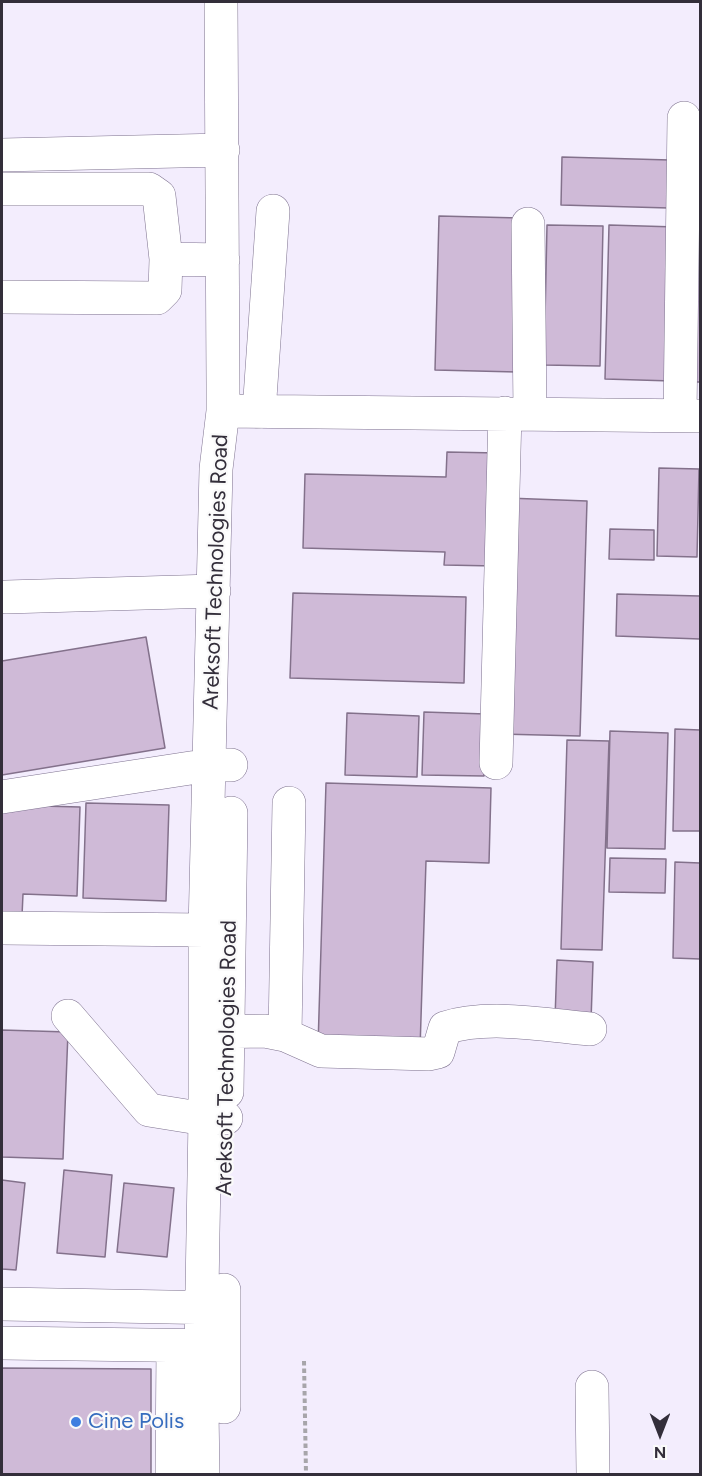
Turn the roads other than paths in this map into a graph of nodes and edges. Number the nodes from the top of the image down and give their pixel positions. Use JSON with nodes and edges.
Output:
{"nodes":[{"id":1,"x":221,"y":2,"type":"edge"},
{"id":2,"x":684,"y":117,"type":"dead end"},
{"id":3,"x":223,"y":150,"type":"junction"},
{"id":4,"x":2,"y":155,"type":"edge"},
{"id":5,"x":2,"y":189,"type":"edge"},
{"id":6,"x":273,"y":211,"type":"dead end"},
{"id":7,"x":528,"y":224,"type":"dead end"},
{"id":8,"x":166,"y":259,"type":"junction"},
{"id":9,"x":223,"y":260,"type":"junction"},
{"id":10,"x":2,"y":297,"type":"edge"},
{"id":11,"x":223,"y":411,"type":"junction"},
{"id":12,"x":259,"y":412,"type":"junction"},
{"id":13,"x":518,"y":413,"type":"junction"},
{"id":14,"x":690,"y":415,"type":"edge"},
{"id":15,"x":214,"y":591,"type":"junction"},
{"id":16,"x":6,"y":597,"type":"dead end"},
{"id":17,"x":496,"y":762,"type":"dead end"},
{"id":18,"x":221,"y":765,"type":"junction"},
{"id":19,"x":2,"y":797,"type":"edge"},
{"id":20,"x":289,"y":803,"type":"dead end"},
{"id":21,"x":2,"y":928,"type":"edge"},
{"id":22,"x":205,"y":930,"type":"junction"},
{"id":23,"x":68,"y":1016,"type":"dead end"},
{"id":24,"x":590,"y":1029,"type":"dead end"},
{"id":25,"x":216,"y":1032,"type":"junction"},
{"id":26,"x":285,"y":1035,"type":"junction"},
{"id":27,"x":216,"y":1118,"type":"junction"},
{"id":28,"x":2,"y":1304,"type":"edge"},
{"id":29,"x":213,"y":1308,"type":"junction"},
{"id":30,"x":2,"y":1343,"type":"edge"},
{"id":31,"x":200,"y":1347,"type":"junction"},
{"id":32,"x":592,"y":1387,"type":"dead end"},
{"id":33,"x":188,"y":1428,"type":"junction"},
{"id":34,"x":172,"y":1474,"type":"edge"},
{"id":35,"x":203,"y":1474,"type":"edge"},
{"id":36,"x":224,"y":1474,"type":"edge"},
{"id":37,"x":593,"y":1474,"type":"edge"}],
"edges":[{"from":1,"to":3,"type":"street"},
{"from":2,"to":14,"type":"street"},
{"from":3,"to":4,"type":"street"},
{"from":3,"to":9,"type":"street"},
{"from":5,"to":8,"type":"street"},
{"from":6,"to":12,"type":"street"},
{"from":7,"to":13,"type":"street"},
{"from":8,"to":9,"type":"street"},
{"from":8,"to":10,"type":"street"},
{"from":9,"to":11,"type":"street"},
{"from":11,"to":12,"type":"street"},
{"from":11,"to":15,"type":"street","name":"Areksoft Technologies Road"},
{"from":11,"to":18,"type":"street","name":"Areksoft Technologies Road"},
{"from":12,"to":13,"type":"street"},
{"from":13,"to":14,"type":"street"},
{"from":13,"to":17,"type":"street"},
{"from":15,"to":16,"type":"street"},
{"from":15,"to":18,"type":"street","name":"Areksoft Technologies Road"},
{"from":18,"to":19,"type":"street"},
{"from":18,"to":22,"type":"street","name":"Areksoft Technologies Road"},
{"from":18,"to":25,"type":"street","name":"Areksoft Technologies Road"},
{"from":20,"to":26,"type":"street"},
{"from":21,"to":22,"type":"street"},
{"from":22,"to":25,"type":"street","name":"Areksoft Technologies Road"},
{"from":23,"to":27,"type":"street"},
{"from":24,"to":26,"type":"street"},
{"from":25,"to":26,"type":"street"},
{"from":25,"to":27,"type":"street","name":"Areksoft Technologies Road"},
{"from":27,"to":29,"type":"street","name":"Areksoft Technologies Road"},
{"from":28,"to":29,"type":"street"},
{"from":29,"to":31,"type":"street","name":"Areksoft Technologies Road"},
{"from":30,"to":31,"type":"street"},
{"from":31,"to":33,"type":"street","name":"Areksoft Technologies Road"},
{"from":31,"to":36,"type":"street","name":"Areksoft Technologies Road"},
{"from":32,"to":37,"type":"street"},
{"from":33,"to":34,"type":"street"},
{"from":33,"to":35,"type":"street","name":"Areksoft Technologies Road"}]}
